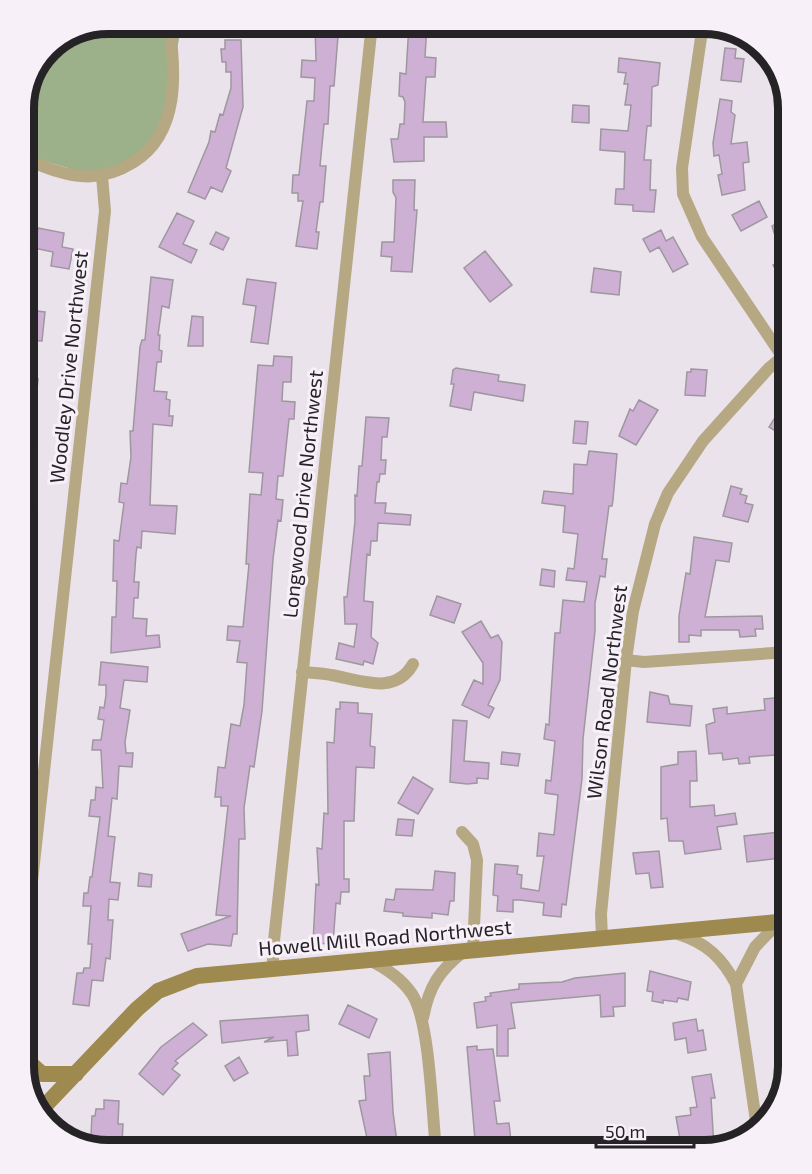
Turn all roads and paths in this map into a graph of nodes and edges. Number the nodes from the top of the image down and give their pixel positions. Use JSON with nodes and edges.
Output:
{"nodes":[{"id":1,"x":171,"y":34,"type":"edge"},
{"id":2,"x":371,"y":34,"type":"edge"},
{"id":3,"x":701,"y":35,"type":"edge"},
{"id":4,"x":35,"y":163,"type":"edge"},
{"id":5,"x":102,"y":176,"type":"junction"},
{"id":6,"x":778,"y":351,"type":"edge"},
{"id":7,"x":778,"y":364,"type":"edge"},
{"id":8,"x":778,"y":653,"type":"edge"},
{"id":9,"x":626,"y":660,"type":"junction"},
{"id":10,"x":413,"y":664,"type":"dead end"},
{"id":11,"x":302,"y":672,"type":"junction"},
{"id":12,"x":462,"y":832,"type":"dead end"},
{"id":13,"x":34,"y":862,"type":"edge"},
{"id":14,"x":778,"y":922,"type":"edge"},
{"id":15,"x":778,"y":925,"type":"edge"},
{"id":16,"x":668,"y":933,"type":"junction"},
{"id":17,"x":602,"y":938,"type":"junction"},
{"id":18,"x":469,"y":950,"type":"junction"},
{"id":19,"x":368,"y":959,"type":"junction"},
{"id":20,"x":273,"y":968,"type":"junction"},
{"id":21,"x":736,"y":984,"type":"junction"},
{"id":22,"x":422,"y":1019,"type":"junction"},
{"id":23,"x":34,"y":1067,"type":"edge"},
{"id":24,"x":76,"y":1074,"type":"junction"},
{"id":25,"x":46,"y":1105,"type":"edge"},
{"id":26,"x":756,"y":1118,"type":"edge"},
{"id":27,"x":435,"y":1140,"type":"edge"}],
"edges":[{"from":1,"to":5,"type":"street"},
{"from":2,"to":11,"type":"street","name":"Longwood Drive Northwest"},
{"from":3,"to":6,"type":"street","name":"Wilson Road Northwest"},
{"from":4,"to":5,"type":"street"},
{"from":5,"to":13,"type":"street","name":"Woodley Drive Northwest"},
{"from":7,"to":9,"type":"street","name":"Wilson Road Northwest"},
{"from":8,"to":9,"type":"street"},
{"from":9,"to":17,"type":"street","name":"Wilson Road Northwest"},
{"from":10,"to":11,"type":"street"},
{"from":11,"to":20,"type":"street","name":"Longwood Drive Northwest"},
{"from":12,"to":18,"type":"street"},
{"from":14,"to":16,"type":"main road","name":"Howell Mill Road Northwest"},
{"from":15,"to":21,"type":"street"},
{"from":16,"to":17,"type":"main road","name":"Howell Mill Road Northwest"},
{"from":16,"to":21,"type":"street"},
{"from":17,"to":18,"type":"main road","name":"Howell Mill Road Northwest"},
{"from":18,"to":19,"type":"main road","name":"Howell Mill Road Northwest"},
{"from":18,"to":22,"type":"street"},
{"from":19,"to":20,"type":"main road","name":"Howell Mill Road Northwest"},
{"from":19,"to":22,"type":"street"},
{"from":20,"to":24,"type":"main road","name":"Howell Mill Road Northwest"},
{"from":21,"to":26,"type":"street"},
{"from":22,"to":27,"type":"street"},
{"from":23,"to":24,"type":"main road"},
{"from":24,"to":25,"type":"main road","name":"Howell Mill Road Northwest"}]}
